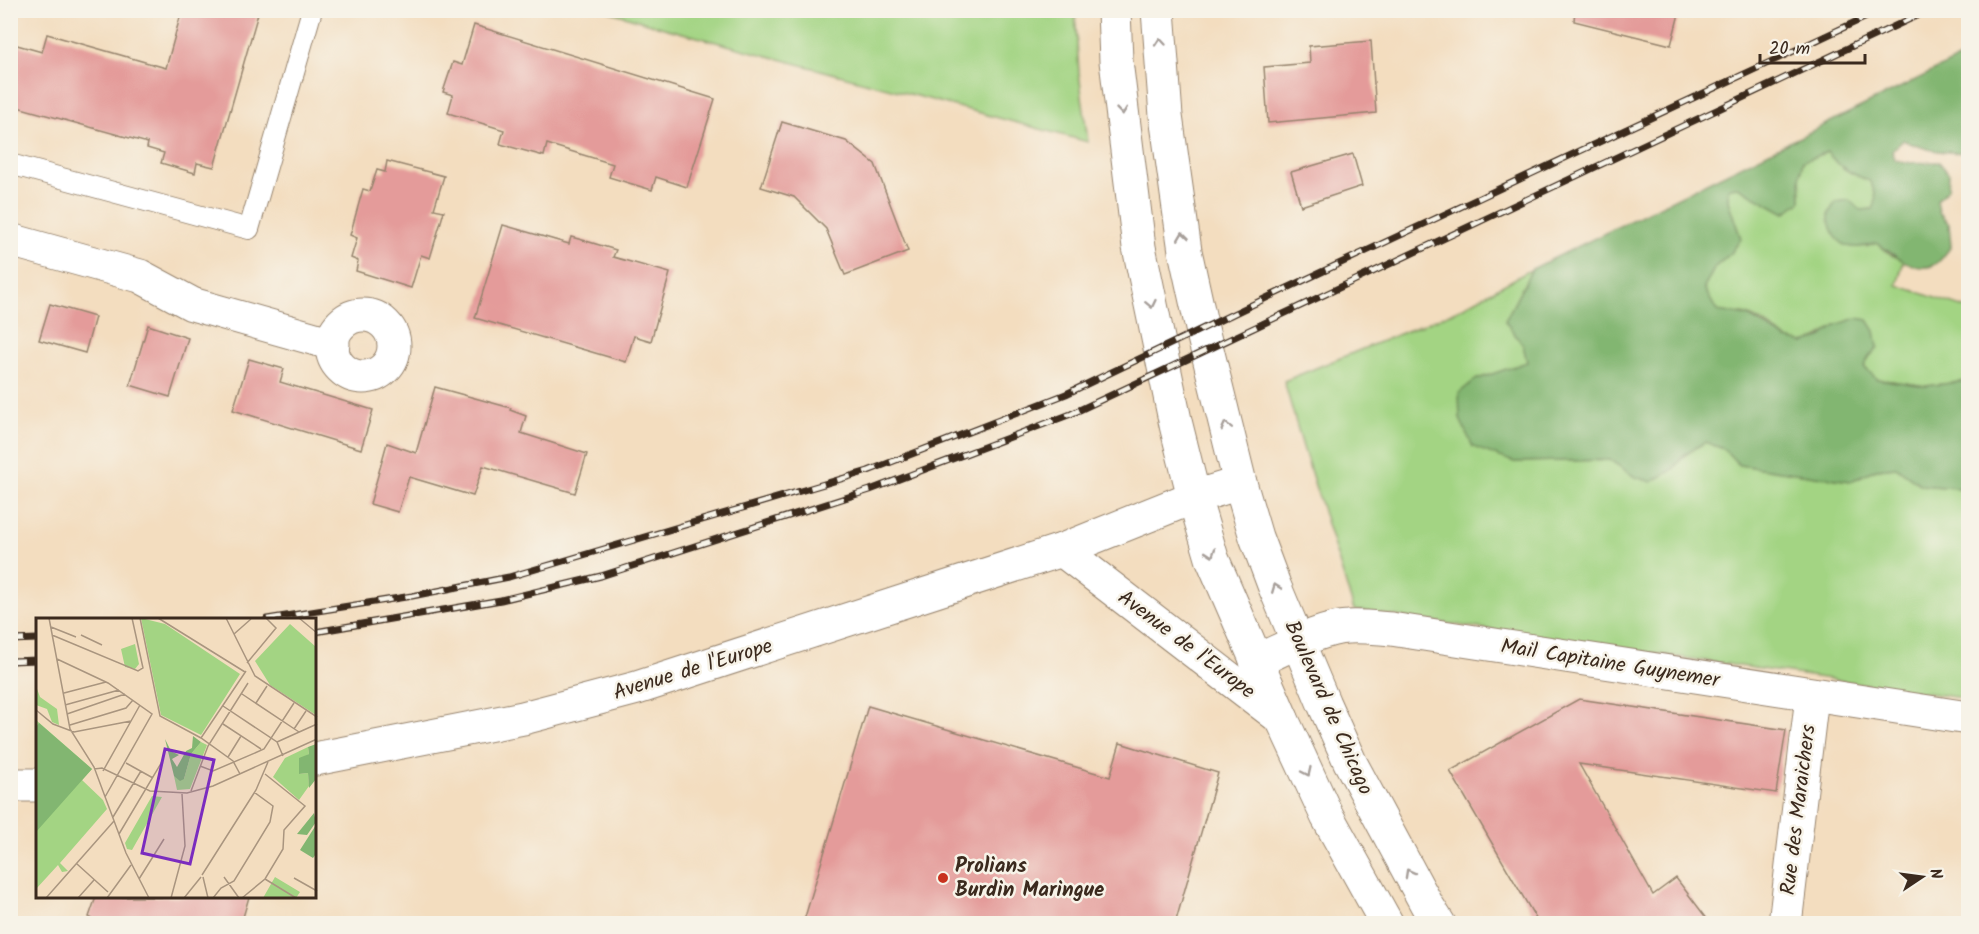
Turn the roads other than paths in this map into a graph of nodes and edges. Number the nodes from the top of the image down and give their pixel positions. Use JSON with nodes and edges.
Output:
{"nodes":[{"id":1,"x":312,"y":10,"type":"edge"},
{"id":2,"x":1114,"y":10,"type":"edge"},
{"id":3,"x":1158,"y":10,"type":"edge"},
{"id":4,"x":10,"y":164,"type":"edge"},
{"id":5,"x":10,"y":240,"type":"edge"},
{"id":6,"x":333,"y":344,"type":"dead end"},
{"id":7,"x":1240,"y":483,"type":"junction"},
{"id":8,"x":1194,"y":497,"type":"junction"},
{"id":9,"x":1062,"y":550,"type":"junction"},
{"id":10,"x":1297,"y":643,"type":"junction"},
{"id":11,"x":1257,"y":661,"type":"junction"},
{"id":12,"x":1812,"y":696,"type":"junction"},
{"id":13,"x":1968,"y":718,"type":"edge"},
{"id":14,"x":1282,"y":719,"type":"junction"},
{"id":15,"x":316,"y":759,"type":"edge"},
{"id":16,"x":10,"y":785,"type":"edge"},
{"id":17,"x":36,"y":785,"type":"edge"},
{"id":18,"x":1387,"y":924,"type":"edge"},
{"id":19,"x":1439,"y":924,"type":"edge"},
{"id":20,"x":1785,"y":924,"type":"edge"}],
"edges":[{"from":1,"to":4,"type":"lane"},
{"from":2,"to":8,"type":"main road","one_way":true},
{"from":7,"to":3,"type":"main road","name":"Boulevard de Chicago","one_way":true},
{"from":5,"to":6,"type":"main road"},
{"from":7,"to":8,"type":"main road","name":"Avenue de l'Europe"},
{"from":10,"to":7,"type":"main road","name":"Boulevard de Chicago","one_way":true},
{"from":8,"to":9,"type":"main road","name":"Avenue de l'Europe"},
{"from":8,"to":11,"type":"main road","one_way":true},
{"from":9,"to":14,"type":"main road","name":"Avenue de l'Europe"},
{"from":9,"to":15,"type":"main road","name":"Avenue de l'Europe"},
{"from":10,"to":11,"type":"main road","name":"Mail Capitaine Guynemer"},
{"from":10,"to":12,"type":"main road","name":"Mail Capitaine Guynemer"},
{"from":19,"to":10,"type":"main road","name":"Boulevard de Chicago","one_way":true},
{"from":11,"to":14,"type":"main road"},
{"from":12,"to":13,"type":"main road","name":"Mail Capitaine Guynemer"},
{"from":12,"to":20,"type":"main road","name":"Rue des Maraichers"},
{"from":14,"to":18,"type":"main road","one_way":true},
{"from":16,"to":17,"type":"main road"}]}
